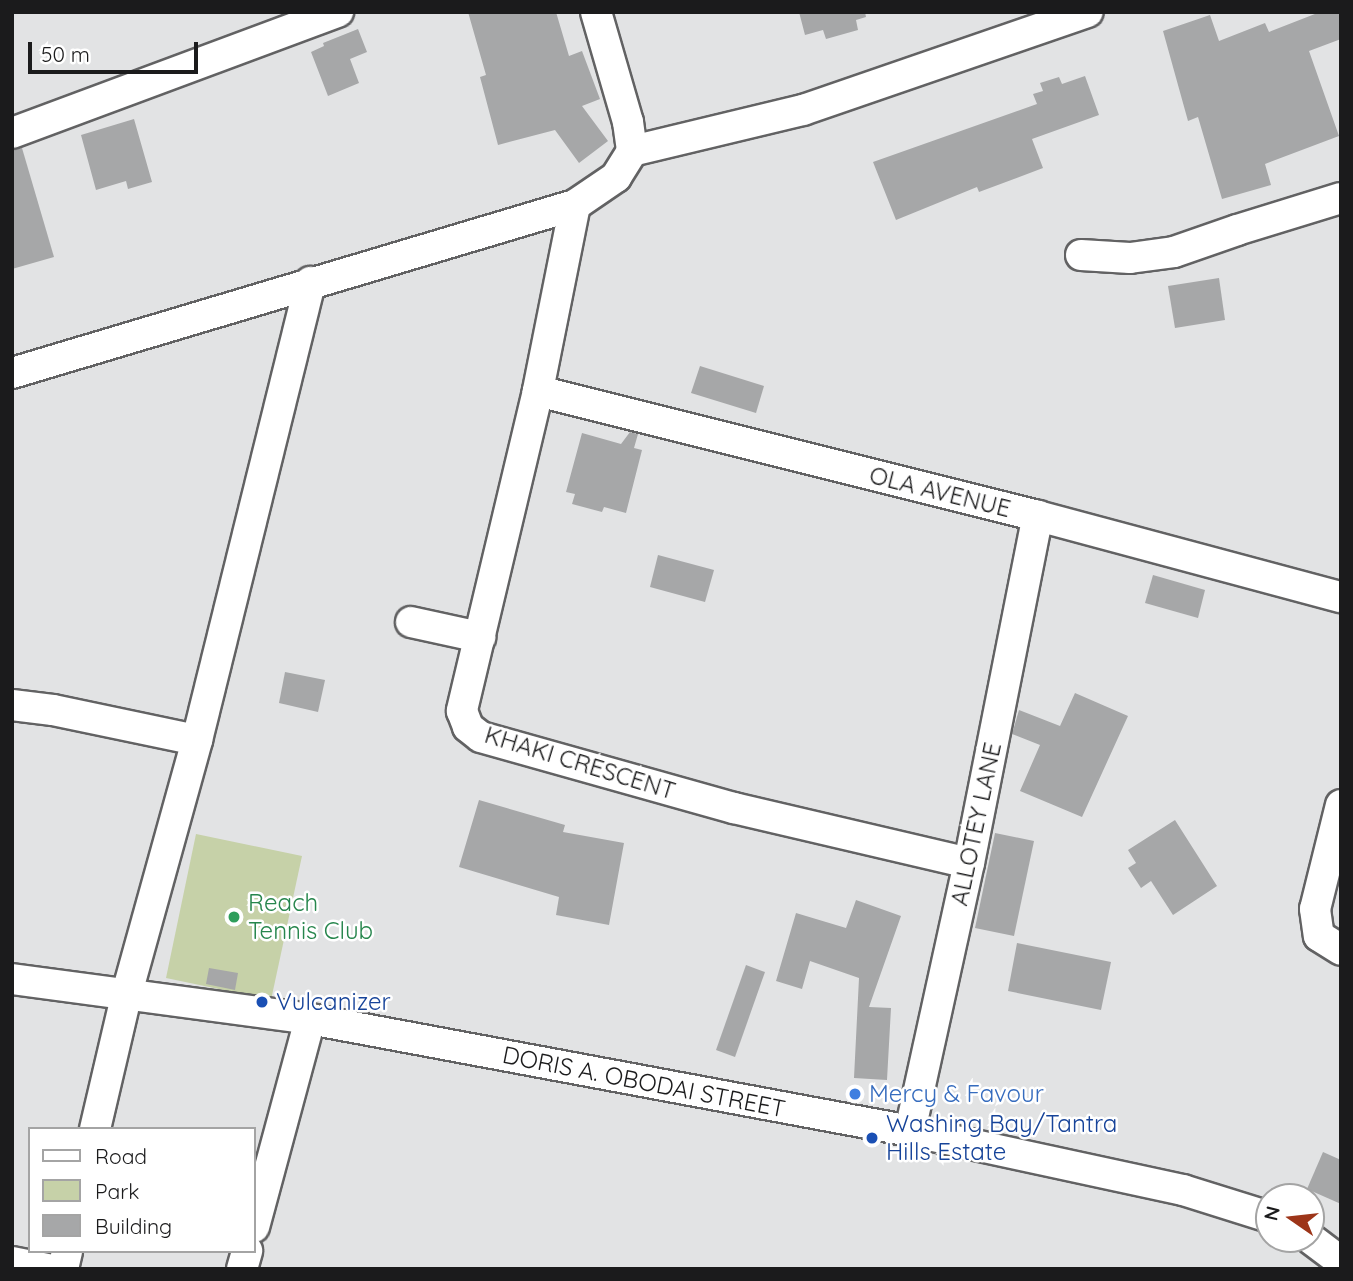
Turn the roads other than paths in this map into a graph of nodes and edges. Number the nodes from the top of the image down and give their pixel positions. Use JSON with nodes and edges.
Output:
{"nodes":[{"id":1,"x":338,"y":12,"type":"edge"},
{"id":2,"x":596,"y":12,"type":"edge"},
{"id":3,"x":1088,"y":12,"type":"edge"},
{"id":4,"x":12,"y":133,"type":"edge"},
{"id":5,"x":632,"y":152,"type":"junction"},
{"id":6,"x":1341,"y":198,"type":"edge"},
{"id":7,"x":575,"y":205,"type":"junction"},
{"id":8,"x":1081,"y":255,"type":"dead end"},
{"id":9,"x":310,"y":282,"type":"junction"},
{"id":10,"x":12,"y":373,"type":"edge"},
{"id":11,"x":538,"y":391,"type":"junction"},
{"id":12,"x":1038,"y":516,"type":"junction"},
{"id":13,"x":1341,"y":597,"type":"edge"},
{"id":14,"x":411,"y":622,"type":"dead end"},
{"id":15,"x":480,"y":636,"type":"junction"},
{"id":16,"x":12,"y":705,"type":"edge"},
{"id":17,"x":197,"y":740,"type":"junction"},
{"id":18,"x":1341,"y":804,"type":"edge"},
{"id":19,"x":969,"y":863,"type":"junction"},
{"id":20,"x":1341,"y":950,"type":"edge"},
{"id":21,"x":12,"y":979,"type":"edge"},
{"id":22,"x":127,"y":993,"type":"junction"},
{"id":23,"x":310,"y":1019,"type":"junction"},
{"id":24,"x":95,"y":1127,"type":"edge"},
{"id":25,"x":910,"y":1132,"type":"junction"},
{"id":26,"x":1255,"y":1213,"type":"edge"},
{"id":27,"x":256,"y":1220,"type":"edge"},
{"id":28,"x":1325,"y":1250,"type":"edge"},
{"id":29,"x":12,"y":1262,"type":"edge"},
{"id":30,"x":1341,"y":1262,"type":"edge"},
{"id":31,"x":47,"y":1269,"type":"edge"}],
"edges":[{"from":1,"to":4,"type":"street"},
{"from":2,"to":5,"type":"street"},
{"from":3,"to":5,"type":"street"},
{"from":5,"to":7,"type":"street"},
{"from":6,"to":8,"type":"street"},
{"from":7,"to":9,"type":"street"},
{"from":7,"to":11,"type":"street","name":"KHAKI CRESCENT"},
{"from":9,"to":10,"type":"street"},
{"from":9,"to":17,"type":"street"},
{"from":11,"to":12,"type":"street","name":"OLA AVENUE"},
{"from":11,"to":15,"type":"street","name":"KHAKI CRESCENT"},
{"from":12,"to":13,"type":"street","name":"OLA AVENUE"},
{"from":12,"to":19,"type":"street","name":"ALLOTEY LANE"},
{"from":14,"to":15,"type":"street"},
{"from":15,"to":19,"type":"street","name":"KHAKI CRESCENT"},
{"from":16,"to":17,"type":"street"},
{"from":17,"to":22,"type":"street"},
{"from":18,"to":20,"type":"street"},
{"from":19,"to":25,"type":"street","name":"ALLOTEY LANE"},
{"from":21,"to":22,"type":"street","name":"DORIS A. OBODAI STREET"},
{"from":22,"to":23,"type":"street","name":"DORIS A. OBODAI STREET"},
{"from":22,"to":24,"type":"street"},
{"from":23,"to":25,"type":"street","name":"DORIS A. OBODAI STREET"},
{"from":23,"to":27,"type":"street"},
{"from":25,"to":26,"type":"street","name":"DORIS A. OBODAI STREET"},
{"from":28,"to":30,"type":"street"},
{"from":29,"to":31,"type":"street"}]}
